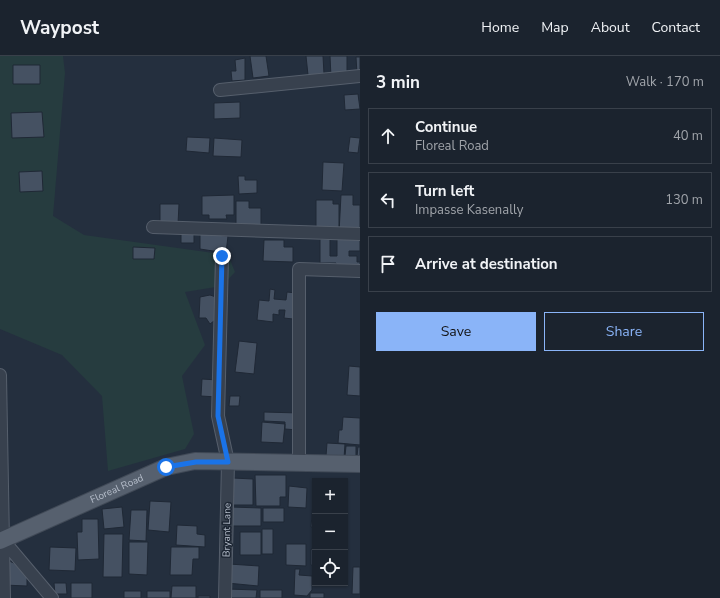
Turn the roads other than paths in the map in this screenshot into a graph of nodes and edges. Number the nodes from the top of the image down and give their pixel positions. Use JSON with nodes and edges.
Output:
{"nodes":[{"id":1,"x":360,"y":76,"type":"edge"},
{"id":2,"x":220,"y":90,"type":"dead end"},
{"id":3,"x":153,"y":227,"type":"dead end"},
{"id":4,"x":360,"y":234,"type":"edge"},
{"id":5,"x":222,"y":256,"type":"dead end"},
{"id":6,"x":360,"y":271,"type":"edge"},
{"id":7,"x":0,"y":375,"type":"edge"},
{"id":8,"x":228,"y":462,"type":"junction"},
{"id":9,"x":299,"y":463,"type":"junction"},
{"id":10,"x":360,"y":464,"type":"edge"},
{"id":11,"x":2,"y":540,"type":"edge"},
{"id":12,"x":4,"y":598,"type":"edge"},
{"id":13,"x":52,"y":598,"type":"edge"},
{"id":14,"x":225,"y":598,"type":"edge"}],
"edges":[{"from":1,"to":2,"type":"street"},
{"from":3,"to":4,"type":"street"},
{"from":5,"to":8,"type":"street","name":"Bryant Lane"},
{"from":6,"to":9,"type":"street"},
{"from":7,"to":11,"type":"street"},
{"from":8,"to":9,"type":"main road","name":"Floreal Road"},
{"from":8,"to":11,"type":"main road","name":"Floreal Road"},
{"from":8,"to":14,"type":"street","name":"Bryant Lane"},
{"from":9,"to":10,"type":"main road","name":"Floreal Road"},
{"from":11,"to":12,"type":"street"},
{"from":11,"to":13,"type":"street"}]}
